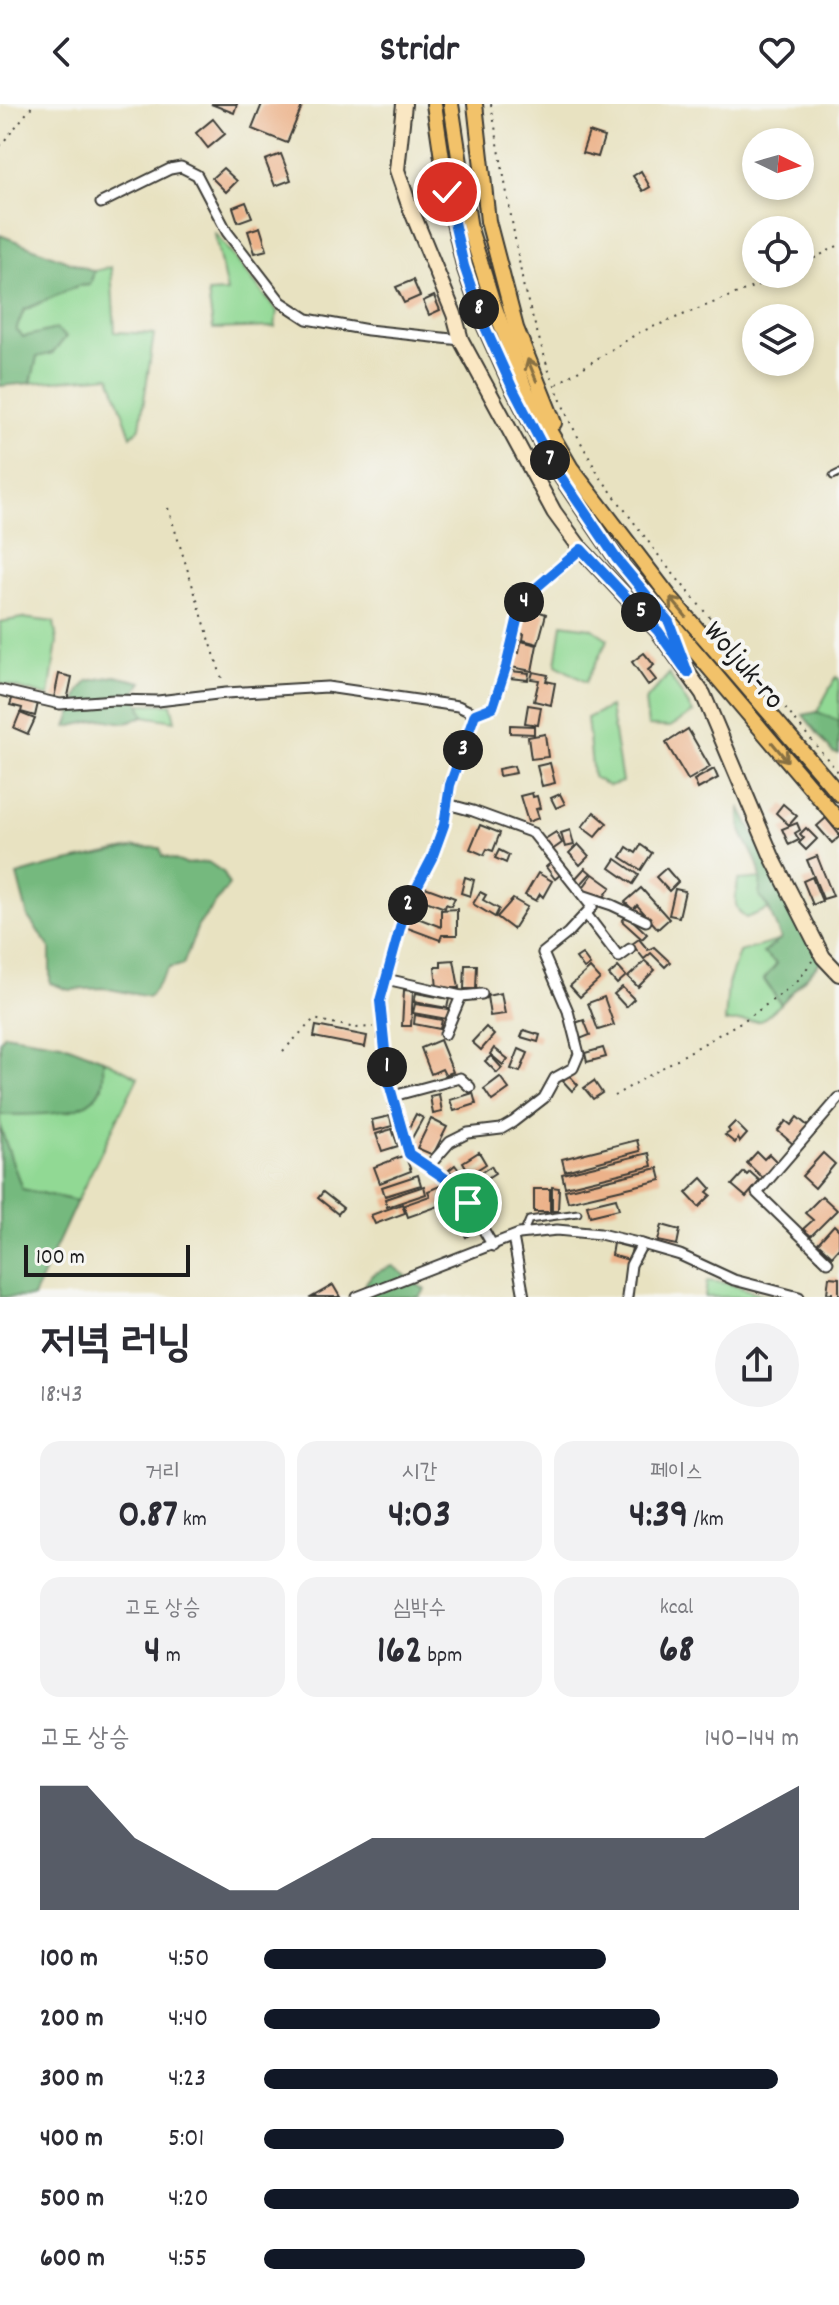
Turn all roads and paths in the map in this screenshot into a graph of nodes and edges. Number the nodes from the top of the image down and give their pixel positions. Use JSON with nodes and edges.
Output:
{"nodes":[{"id":1,"x":34,"y":104,"type":"edge"},
{"id":2,"x":404,"y":104,"type":"edge"},
{"id":3,"x":434,"y":104,"type":"edge"},
{"id":4,"x":451,"y":104,"type":"edge"},
{"id":5,"x":475,"y":104,"type":"edge"},
{"id":6,"x":491,"y":104,"type":"edge"},
{"id":7,"x":0,"y":146,"type":"edge"},
{"id":8,"x":101,"y":203,"type":"dead end"},
{"id":9,"x":839,"y":245,"type":"edge"},
{"id":10,"x":814,"y":258,"type":"edge"},
{"id":11,"x":750,"y":288,"type":"edge"},
{"id":12,"x":461,"y":340,"type":"junction"},
{"id":13,"x":556,"y":384,"type":"junction"},
{"id":14,"x":571,"y":468,"type":"junction"},
{"id":15,"x":168,"y":508,"type":"dead end"},
{"id":16,"x":581,"y":549,"type":"junction"},
{"id":17,"x":669,"y":622,"type":"junction"},
{"id":18,"x":688,"y":673,"type":"junction"},
{"id":19,"x":0,"y":690,"type":"edge"},
{"id":20,"x":226,"y":693,"type":"junction"},
{"id":21,"x":475,"y":714,"type":"junction"},
{"id":22,"x":839,"y":773,"type":"edge"},
{"id":23,"x":839,"y":794,"type":"edge"},
{"id":24,"x":447,"y":804,"type":"junction"},
{"id":25,"x":839,"y":821,"type":"edge"},
{"id":26,"x":582,"y":895,"type":"junction"},
{"id":27,"x":586,"y":914,"type":"junction"},
{"id":28,"x":646,"y":921,"type":"dead end"},
{"id":29,"x":630,"y":949,"type":"dead end"},
{"id":30,"x":820,"y":950,"type":"junction"},
{"id":31,"x":839,"y":974,"type":"edge"},
{"id":32,"x":386,"y":979,"type":"junction"},
{"id":33,"x":482,"y":994,"type":"dead end"},
{"id":34,"x":461,"y":996,"type":"junction"},
{"id":35,"x":382,"y":1027,"type":"junction"},
{"id":36,"x":445,"y":1034,"type":"dead end"},
{"id":37,"x":283,"y":1051,"type":"dead end"},
{"id":38,"x":470,"y":1087,"type":"dead end"},
{"id":39,"x":393,"y":1096,"type":"junction"},
{"id":40,"x":614,"y":1096,"type":"dead end"},
{"id":41,"x":839,"y":1098,"type":"edge"},
{"id":42,"x":428,"y":1167,"type":"junction"},
{"id":43,"x":578,"y":1213,"type":"dead end"},
{"id":44,"x":524,"y":1233,"type":"junction"},
{"id":45,"x":513,"y":1237,"type":"junction"},
{"id":46,"x":642,"y":1244,"type":"junction"},
{"id":47,"x":493,"y":1246,"type":"junction"},
{"id":48,"x":828,"y":1262,"type":"dead end"},
{"id":49,"x":357,"y":1297,"type":"edge"},
{"id":50,"x":524,"y":1297,"type":"edge"},
{"id":51,"x":627,"y":1297,"type":"edge"},
{"id":52,"x":799,"y":1297,"type":"edge"}],
"edges":[{"from":1,"to":7,"type":"path"},
{"from":2,"to":12,"type":"street"},
{"from":3,"to":17,"type":"main road","name":"Woljuk-ro"},
{"from":4,"to":14,"type":"main road","name":"Woljuk-ro"},
{"from":14,"to":5,"type":"main road","one_way":true},
{"from":6,"to":13,"type":"path"},
{"from":8,"to":12,"type":"street"},
{"from":9,"to":10,"type":"path"},
{"from":11,"to":13,"type":"path"},
{"from":12,"to":16,"type":"street"},
{"from":13,"to":22,"type":"path"},
{"from":23,"to":14,"type":"main road","name":"Woljuk-ro","one_way":true},
{"from":15,"to":20,"type":"path"},
{"from":16,"to":18,"type":"street"},
{"from":16,"to":21,"type":"street"},
{"from":17,"to":18,"type":"main road"},
{"from":17,"to":25,"type":"main road","name":"Woljuk-ro","one_way":true},
{"from":18,"to":30,"type":"street"},
{"from":19,"to":20,"type":"street"},
{"from":20,"to":21,"type":"street"},
{"from":21,"to":24,"type":"street"},
{"from":24,"to":26,"type":"street"},
{"from":24,"to":32,"type":"street"},
{"from":26,"to":27,"type":"street"},
{"from":26,"to":28,"type":"street"},
{"from":27,"to":29,"type":"street"},
{"from":27,"to":42,"type":"street"},
{"from":30,"to":31,"type":"street"},
{"from":30,"to":40,"type":"path"},
{"from":32,"to":34,"type":"street"},
{"from":32,"to":35,"type":"street"},
{"from":33,"to":34,"type":"street"},
{"from":34,"to":36,"type":"street"},
{"from":35,"to":37,"type":"path"},
{"from":35,"to":39,"type":"street"},
{"from":38,"to":39,"type":"street"},
{"from":39,"to":42,"type":"street"},
{"from":41,"to":48,"type":"street"},
{"from":42,"to":47,"type":"street"},
{"from":43,"to":44,"type":"lane"},
{"from":44,"to":45,"type":"street"},
{"from":44,"to":46,"type":"street"},
{"from":45,"to":47,"type":"street"},
{"from":45,"to":50,"type":"street"},
{"from":46,"to":51,"type":"street"},
{"from":46,"to":52,"type":"street"},
{"from":47,"to":49,"type":"street"}]}
